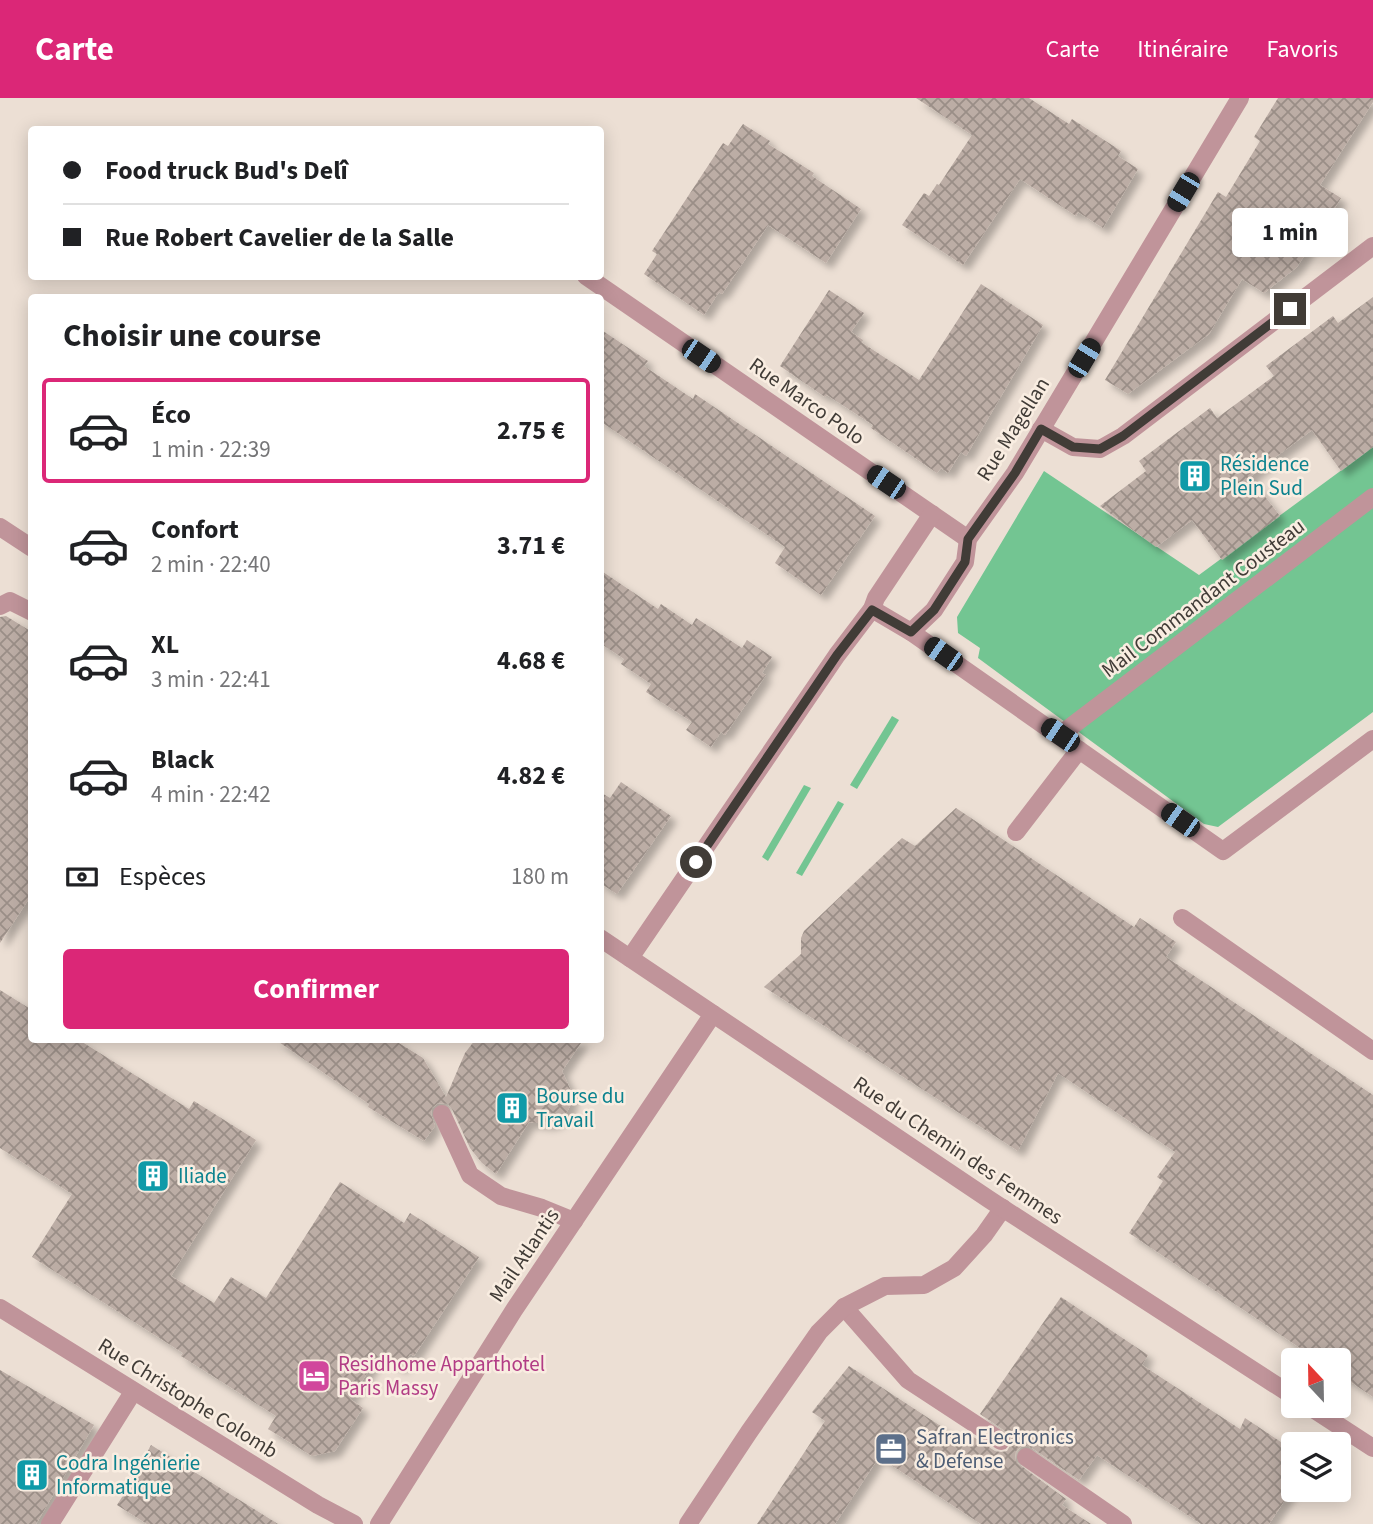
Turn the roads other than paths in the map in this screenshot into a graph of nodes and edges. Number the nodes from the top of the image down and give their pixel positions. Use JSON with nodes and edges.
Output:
{"nodes":[{"id":1,"x":1240,"y":98,"type":"edge"},
{"id":2,"x":1373,"y":246,"type":"edge"},
{"id":3,"x":592,"y":280,"type":"edge"},
{"id":4,"x":1041,"y":429,"type":"junction"},
{"id":5,"x":1373,"y":497,"type":"edge"},
{"id":6,"x":932,"y":514,"type":"junction"},
{"id":7,"x":0,"y":527,"type":"edge"},
{"id":8,"x":968,"y":539,"type":"junction"},
{"id":9,"x":28,"y":545,"type":"edge"},
{"id":10,"x":0,"y":606,"type":"edge"},
{"id":11,"x":28,"y":610,"type":"edge"},
{"id":12,"x":872,"y":610,"type":"junction"},
{"id":13,"x":911,"y":632,"type":"junction"},
{"id":14,"x":1060,"y":735,"type":"junction"},
{"id":15,"x":1373,"y":739,"type":"edge"},
{"id":16,"x":1079,"y":750,"type":"junction"},
{"id":17,"x":1016,"y":832,"type":"dead end"},
{"id":18,"x":1182,"y":918,"type":"dead end"},
{"id":19,"x":604,"y":941,"type":"edge"},
{"id":20,"x":630,"y":958,"type":"junction"},
{"id":21,"x":713,"y":1014,"type":"junction"},
{"id":22,"x":1373,"y":1051,"type":"edge"},
{"id":23,"x":442,"y":1114,"type":"dead end"},
{"id":24,"x":1003,"y":1208,"type":"junction"},
{"id":25,"x":574,"y":1221,"type":"junction"},
{"id":26,"x":844,"y":1307,"type":"junction"},
{"id":27,"x":0,"y":1308,"type":"edge"},
{"id":28,"x":1281,"y":1388,"type":"edge"},
{"id":29,"x":133,"y":1392,"type":"junction"},
{"id":30,"x":1327,"y":1418,"type":"edge"},
{"id":31,"x":1001,"y":1441,"type":"dead end"},
{"id":32,"x":1373,"y":1448,"type":"edge"},
{"id":33,"x":1026,"y":1457,"type":"dead end"},
{"id":34,"x":50,"y":1524,"type":"edge"},
{"id":35,"x":354,"y":1524,"type":"edge"},
{"id":36,"x":379,"y":1524,"type":"edge"},
{"id":37,"x":688,"y":1524,"type":"edge"},
{"id":38,"x":1123,"y":1524,"type":"edge"}],
"edges":[{"from":1,"to":4,"type":"street","name":"Rue Magellan"},
{"from":2,"to":4,"type":"street"},
{"from":3,"to":6,"type":"street","name":"Rue Marco Polo"},
{"from":4,"to":8,"type":"street","name":"Rue Magellan"},
{"from":5,"to":14,"type":"street","name":"Mail Commandant Cousteau"},
{"from":6,"to":8,"type":"street","name":"Rue Marco Polo"},
{"from":6,"to":12,"type":"street"},
{"from":7,"to":9,"type":"street"},
{"from":8,"to":13,"type":"street","name":"Rue Magellan"},
{"from":10,"to":11,"type":"street"},
{"from":12,"to":13,"type":"street"},
{"from":12,"to":20,"type":"street"},
{"from":13,"to":14,"type":"street"},
{"from":14,"to":16,"type":"street"},
{"from":15,"to":16,"type":"street"},
{"from":16,"to":17,"type":"street"},
{"from":18,"to":22,"type":"street"},
{"from":19,"to":20,"type":"street","name":"Rue du Chemin des Femmes"},
{"from":20,"to":21,"type":"street","name":"Rue du Chemin des Femmes"},
{"from":21,"to":24,"type":"street","name":"Rue du Chemin des Femmes"},
{"from":21,"to":25,"type":"street","name":"Mail Atlantis"},
{"from":23,"to":25,"type":"street"},
{"from":24,"to":26,"type":"street"},
{"from":24,"to":28,"type":"street","name":"Rue du Chemin des Femmes"},
{"from":25,"to":36,"type":"street","name":"Mail Atlantis"},
{"from":26,"to":31,"type":"street"},
{"from":26,"to":37,"type":"street"},
{"from":27,"to":29,"type":"street","name":"Rue Christophe Colomb"},
{"from":29,"to":34,"type":"street"},
{"from":29,"to":35,"type":"street","name":"Rue Christophe Colomb"},
{"from":30,"to":32,"type":"street"},
{"from":33,"to":38,"type":"street"}]}
